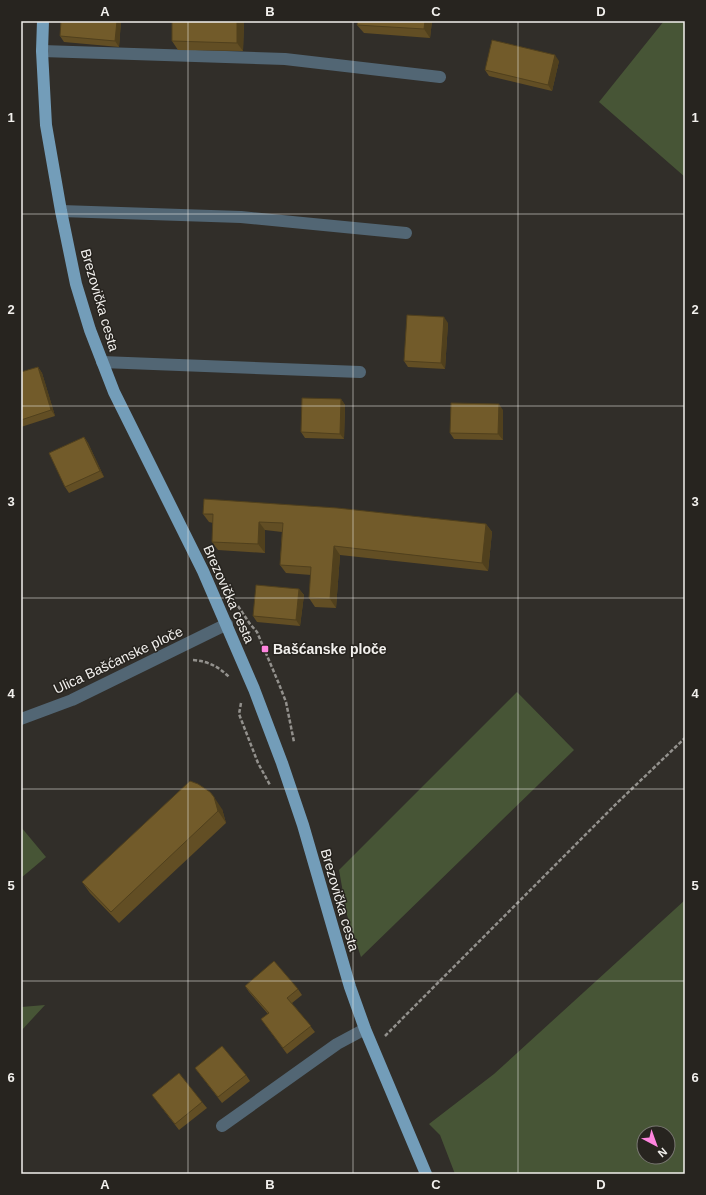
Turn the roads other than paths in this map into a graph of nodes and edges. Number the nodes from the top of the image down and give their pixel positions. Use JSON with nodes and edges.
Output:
{"nodes":[{"id":1,"x":43,"y":21,"type":"edge"},
{"id":2,"x":42,"y":51,"type":"junction"},
{"id":3,"x":440,"y":77,"type":"dead end"},
{"id":4,"x":61,"y":210,"type":"junction"},
{"id":5,"x":406,"y":233,"type":"dead end"},
{"id":6,"x":102,"y":362,"type":"junction"},
{"id":7,"x":360,"y":372,"type":"dead end"},
{"id":8,"x":227,"y":624,"type":"junction"},
{"id":9,"x":21,"y":719,"type":"edge"},
{"id":10,"x":365,"y":1029,"type":"junction"},
{"id":11,"x":222,"y":1126,"type":"dead end"},
{"id":12,"x":426,"y":1174,"type":"edge"}],
"edges":[{"from":1,"to":2,"type":"main road","name":"Brezovička cesta"},
{"from":2,"to":3,"type":"street"},
{"from":2,"to":4,"type":"main road","name":"Brezovička cesta"},
{"from":4,"to":5,"type":"street"},
{"from":4,"to":6,"type":"main road","name":"Brezovička cesta"},
{"from":6,"to":7,"type":"street"},
{"from":6,"to":8,"type":"main road","name":"Brezovička cesta"},
{"from":8,"to":9,"type":"street","name":"Ulica Bašćanske ploče"},
{"from":8,"to":10,"type":"main road","name":"Brezovička cesta"},
{"from":10,"to":11,"type":"street"},
{"from":10,"to":12,"type":"main road","name":"Brezovička cesta"}]}
